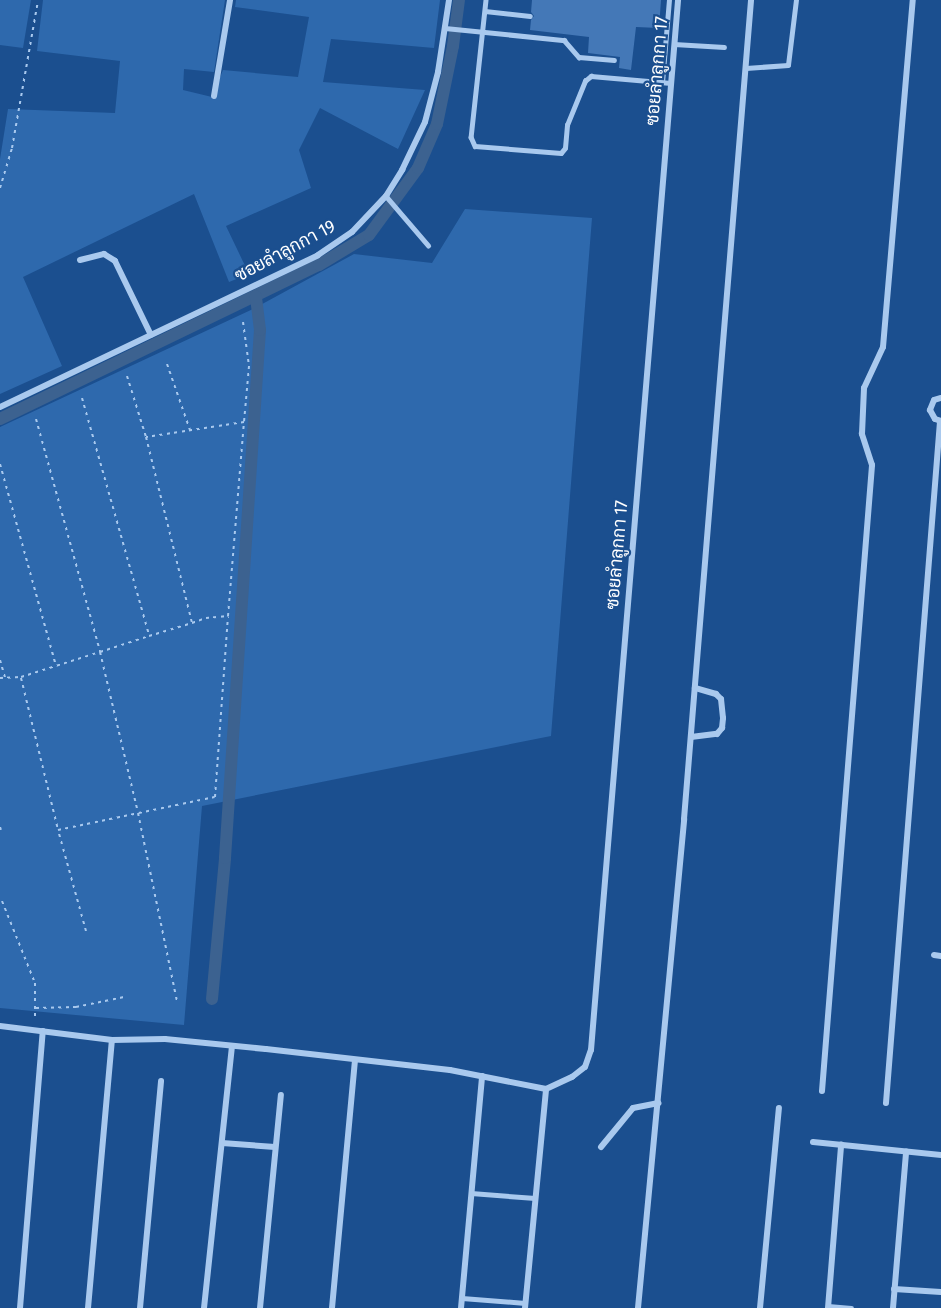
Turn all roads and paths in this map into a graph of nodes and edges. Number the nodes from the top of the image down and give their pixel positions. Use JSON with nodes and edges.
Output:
{"nodes":[{"id":1,"x":38,"y":0,"type":"edge"},
{"id":2,"x":230,"y":0,"type":"edge"},
{"id":3,"x":449,"y":0,"type":"edge"},
{"id":4,"x":486,"y":0,"type":"edge"},
{"id":5,"x":669,"y":0,"type":"edge"},
{"id":6,"x":678,"y":0,"type":"edge"},
{"id":7,"x":751,"y":0,"type":"edge"},
{"id":8,"x":796,"y":0,"type":"edge"},
{"id":9,"x":913,"y":0,"type":"edge"},
{"id":10,"x":485,"y":11,"type":"junction"},
{"id":11,"x":530,"y":16,"type":"dead end"},
{"id":12,"x":445,"y":28,"type":"junction"},
{"id":13,"x":483,"y":32,"type":"junction"},
{"id":14,"x":674,"y":44,"type":"junction"},
{"id":15,"x":724,"y":47,"type":"dead end"},
{"id":16,"x":614,"y":60,"type":"dead end"},
{"id":17,"x":746,"y":68,"type":"junction"},
{"id":18,"x":662,"y":83,"type":"junction"},
{"id":19,"x":671,"y":83,"type":"junction"},
{"id":20,"x":214,"y":96,"type":"dead end"},
{"id":21,"x":0,"y":188,"type":"edge"},
{"id":22,"x":388,"y":199,"type":"junction"},
{"id":23,"x":428,"y":245,"type":"dead end"},
{"id":24,"x":80,"y":260,"type":"dead end"},
{"id":25,"x":243,"y":322,"type":"dead end"},
{"id":26,"x":151,"y":335,"type":"junction"},
{"id":27,"x":167,"y":364,"type":"dead end"},
{"id":28,"x":127,"y":376,"type":"dead end"},
{"id":29,"x":82,"y":398,"type":"dead end"},
{"id":30,"x":941,"y":398,"type":"edge"},
{"id":31,"x":0,"y":407,"type":"edge"},
{"id":32,"x":36,"y":419,"type":"dead end"},
{"id":33,"x":940,"y":421,"type":"edge"},
{"id":34,"x":244,"y":422,"type":"junction"},
{"id":35,"x":190,"y":430,"type":"junction"},
{"id":36,"x":146,"y":437,"type":"junction"},
{"id":37,"x":0,"y":464,"type":"edge"},
{"id":38,"x":228,"y":616,"type":"junction"},
{"id":39,"x":192,"y":622,"type":"junction"},
{"id":40,"x":149,"y":636,"type":"junction"},
{"id":41,"x":99,"y":652,"type":"junction"},
{"id":42,"x":0,"y":660,"type":"edge"},
{"id":43,"x":56,"y":666,"type":"junction"},
{"id":44,"x":5,"y":677,"type":"junction"},
{"id":45,"x":21,"y":677,"type":"junction"},
{"id":46,"x":0,"y":678,"type":"edge"},
{"id":47,"x":695,"y":688,"type":"junction"},
{"id":48,"x":691,"y":737,"type":"junction"},
{"id":49,"x":138,"y":813,"type":"junction"},
{"id":50,"x":58,"y":830,"type":"junction"},
{"id":51,"x":2,"y":901,"type":"dead end"},
{"id":52,"x":86,"y":932,"type":"dead end"},
{"id":53,"x":124,"y":997,"type":"dead end"},
{"id":54,"x":177,"y":1001,"type":"dead end"},
{"id":55,"x":36,"y":1008,"type":"junction"},
{"id":56,"x":0,"y":1026,"type":"edge"},
{"id":57,"x":35,"y":1030,"type":"junction"},
{"id":58,"x":43,"y":1031,"type":"junction"},
{"id":59,"x":112,"y":1040,"type":"junction"},
{"id":60,"x":232,"y":1046,"type":"junction"},
{"id":61,"x":355,"y":1060,"type":"junction"},
{"id":62,"x":482,"y":1076,"type":"junction"},
{"id":63,"x":161,"y":1081,"type":"dead end"},
{"id":64,"x":546,"y":1089,"type":"junction"},
{"id":65,"x":822,"y":1091,"type":"dead end"},
{"id":66,"x":281,"y":1095,"type":"dead end"},
{"id":67,"x":659,"y":1103,"type":"junction"},
{"id":68,"x":885,"y":1103,"type":"dead end"},
{"id":69,"x":779,"y":1108,"type":"dead end"},
{"id":70,"x":813,"y":1142,"type":"dead end"},
{"id":71,"x":222,"y":1143,"type":"junction"},
{"id":72,"x":841,"y":1145,"type":"junction"},
{"id":73,"x":275,"y":1147,"type":"junction"},
{"id":74,"x":601,"y":1147,"type":"dead end"},
{"id":75,"x":906,"y":1152,"type":"junction"},
{"id":76,"x":941,"y":1155,"type":"edge"},
{"id":77,"x":471,"y":1193,"type":"junction"},
{"id":78,"x":535,"y":1198,"type":"junction"},
{"id":79,"x":894,"y":1290,"type":"junction"},
{"id":80,"x":941,"y":1292,"type":"edge"},
{"id":81,"x":462,"y":1298,"type":"junction"},
{"id":82,"x":525,"y":1306,"type":"edge"},
{"id":83,"x":828,"y":1307,"type":"edge"},
{"id":84,"x":20,"y":1308,"type":"edge"},
{"id":85,"x":88,"y":1308,"type":"edge"},
{"id":86,"x":140,"y":1308,"type":"edge"},
{"id":87,"x":204,"y":1308,"type":"edge"},
{"id":88,"x":260,"y":1308,"type":"edge"},
{"id":89,"x":332,"y":1308,"type":"edge"},
{"id":90,"x":461,"y":1308,"type":"edge"},
{"id":91,"x":638,"y":1308,"type":"edge"},
{"id":92,"x":760,"y":1308,"type":"edge"},
{"id":93,"x":851,"y":1308,"type":"edge"},
{"id":94,"x":893,"y":1308,"type":"edge"}],
"edges":[{"from":1,"to":21,"type":"path"},
{"from":2,"to":20,"type":"street"},
{"from":3,"to":12,"type":"street","name":"ซอยลำลูกกา 19"},
{"from":4,"to":10,"type":"lane"},
{"from":5,"to":18,"type":"lane"},
{"from":6,"to":14,"type":"street","name":"ซอยลำลูกกา 17"},
{"from":7,"to":17,"type":"street"},
{"from":8,"to":17,"type":"lane"},
{"from":9,"to":65,"type":"street"},
{"from":10,"to":11,"type":"lane"},
{"from":10,"to":13,"type":"lane"},
{"from":12,"to":13,"type":"lane"},
{"from":12,"to":22,"type":"street","name":"ซอยลำลูกกา 19"},
{"from":13,"to":16,"type":"lane"},
{"from":13,"to":18,"type":"lane"},
{"from":14,"to":15,"type":"lane"},
{"from":14,"to":19,"type":"street","name":"ซอยลำลูกกา 17"},
{"from":17,"to":47,"type":"street"},
{"from":18,"to":19,"type":"lane"},
{"from":19,"to":64,"type":"street","name":"ซอยลำลูกกา 17"},
{"from":22,"to":23,"type":"lane"},
{"from":22,"to":26,"type":"street","name":"ซอยลำลูกกา 19"},
{"from":24,"to":26,"type":"street"},
{"from":25,"to":34,"type":"path"},
{"from":26,"to":31,"type":"street","name":"ซอยลำลูกกา 19"},
{"from":27,"to":35,"type":"path"},
{"from":28,"to":36,"type":"path"},
{"from":29,"to":40,"type":"path"},
{"from":30,"to":33,"type":"street"},
{"from":32,"to":41,"type":"path"},
{"from":33,"to":68,"type":"street"},
{"from":34,"to":35,"type":"path"},
{"from":34,"to":38,"type":"path"},
{"from":35,"to":36,"type":"path"},
{"from":36,"to":39,"type":"path"},
{"from":37,"to":43,"type":"path"},
{"from":38,"to":39,"type":"path"},
{"from":38,"to":49,"type":"path"},
{"from":39,"to":40,"type":"path"},
{"from":40,"to":41,"type":"path"},
{"from":41,"to":43,"type":"path"},
{"from":41,"to":49,"type":"path"},
{"from":42,"to":44,"type":"path"},
{"from":43,"to":45,"type":"path"},
{"from":44,"to":45,"type":"path"},
{"from":44,"to":46,"type":"path"},
{"from":45,"to":50,"type":"path"},
{"from":47,"to":48,"type":"street"},
{"from":47,"to":48,"type":"street"},
{"from":48,"to":67,"type":"street"},
{"from":49,"to":50,"type":"path"},
{"from":49,"to":54,"type":"path"},
{"from":50,"to":52,"type":"path"},
{"from":51,"to":55,"type":"path"},
{"from":53,"to":55,"type":"path"},
{"from":55,"to":57,"type":"path"},
{"from":56,"to":57,"type":"street"},
{"from":57,"to":58,"type":"street"},
{"from":58,"to":59,"type":"street"},
{"from":58,"to":84,"type":"street"},
{"from":59,"to":60,"type":"street"},
{"from":59,"to":85,"type":"street"},
{"from":60,"to":61,"type":"street"},
{"from":60,"to":71,"type":"street"},
{"from":61,"to":62,"type":"street"},
{"from":61,"to":89,"type":"street"},
{"from":62,"to":64,"type":"street"},
{"from":62,"to":77,"type":"street"},
{"from":63,"to":86,"type":"street"},
{"from":64,"to":78,"type":"street"},
{"from":66,"to":73,"type":"street"},
{"from":67,"to":74,"type":"street"},
{"from":67,"to":91,"type":"street"},
{"from":69,"to":92,"type":"street"},
{"from":70,"to":72,"type":"street"},
{"from":71,"to":73,"type":"street"},
{"from":71,"to":87,"type":"street"},
{"from":72,"to":75,"type":"street"},
{"from":72,"to":83,"type":"street"},
{"from":73,"to":88,"type":"street"},
{"from":75,"to":76,"type":"street"},
{"from":75,"to":79,"type":"street"},
{"from":77,"to":78,"type":"lane"},
{"from":77,"to":81,"type":"street"},
{"from":78,"to":82,"type":"street"},
{"from":79,"to":80,"type":"street"},
{"from":79,"to":94,"type":"street"},
{"from":81,"to":82,"type":"lane"},
{"from":81,"to":90,"type":"street"},
{"from":83,"to":93,"type":"lane"}]}
